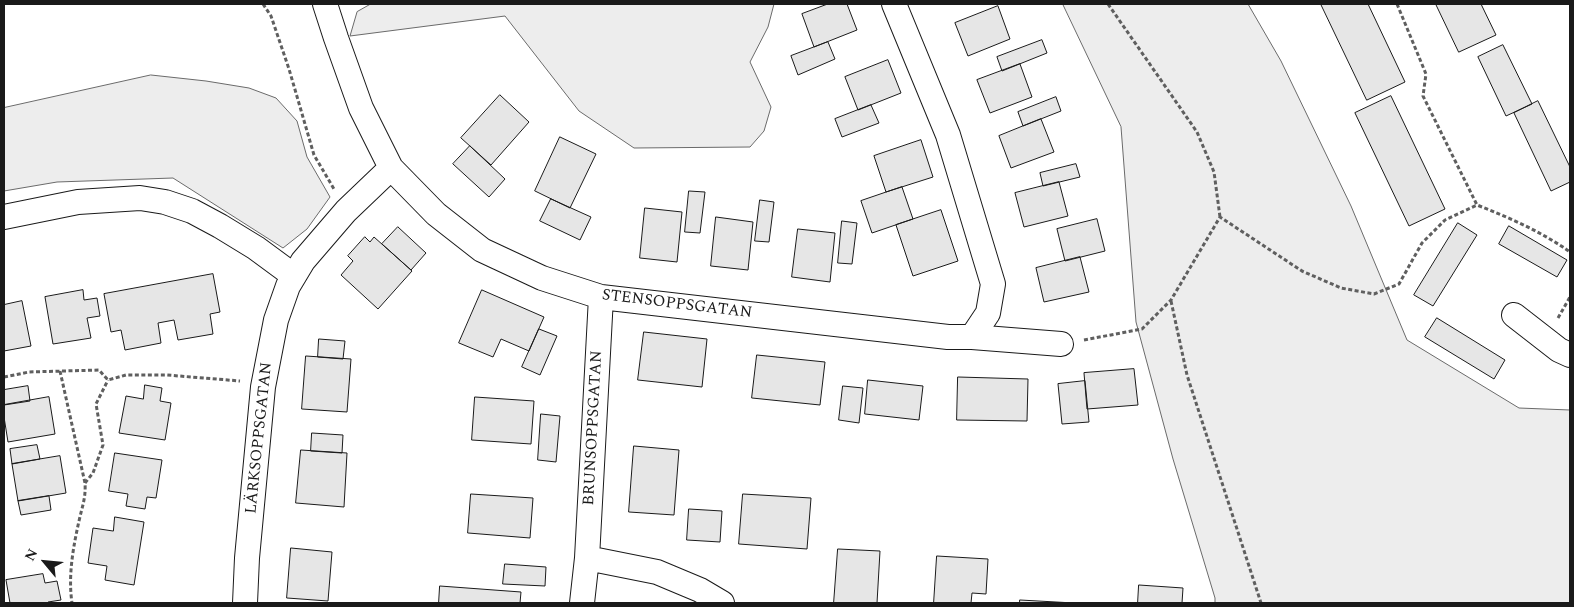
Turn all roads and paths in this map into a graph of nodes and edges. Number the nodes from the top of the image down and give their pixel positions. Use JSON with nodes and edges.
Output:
{"nodes":[{"id":1,"x":264,"y":4,"type":"edge"},
{"id":2,"x":325,"y":4,"type":"edge"},
{"id":3,"x":894,"y":4,"type":"edge"},
{"id":4,"x":1108,"y":4,"type":"edge"},
{"id":5,"x":1397,"y":4,"type":"edge"},
{"id":6,"x":392,"y":168,"type":"junction"},
{"id":7,"x":1478,"y":205,"type":"junction"},
{"id":8,"x":346,"y":211,"type":"junction"},
{"id":9,"x":4,"y":217,"type":"edge"},
{"id":10,"x":1220,"y":217,"type":"junction"},
{"id":11,"x":1570,"y":252,"type":"edge"},
{"id":12,"x":294,"y":276,"type":"junction"},
{"id":13,"x":601,"y":297,"type":"junction"},
{"id":14,"x":1171,"y":300,"type":"junction"},
{"id":15,"x":1514,"y":315,"type":"dead end"},
{"id":16,"x":972,"y":337,"type":"junction"},
{"id":17,"x":1061,"y":344,"type":"joint"},
{"id":18,"x":1570,"y":355,"type":"edge"},
{"id":19,"x":60,"y":372,"type":"junction"},
{"id":20,"x":4,"y":378,"type":"edge"},
{"id":21,"x":108,"y":380,"type":"junction"},
{"id":22,"x":264,"y":382,"type":"junction"},
{"id":23,"x":85,"y":483,"type":"junction"},
{"id":24,"x":587,"y":558,"type":"junction"},
{"id":25,"x":72,"y":603,"type":"edge"},
{"id":26,"x":245,"y":603,"type":"edge"},
{"id":27,"x":582,"y":603,"type":"edge"},
{"id":28,"x":722,"y":603,"type":"edge"},
{"id":29,"x":1261,"y":603,"type":"edge"}],
"edges":[{"from":1,"to":8,"type":"path"},
{"from":2,"to":6,"type":"street"},
{"from":3,"to":16,"type":"street"},
{"from":4,"to":10,"type":"path"},
{"from":5,"to":7,"type":"path"},
{"from":6,"to":8,"type":"street","name":"LÄRKSOPPSGATAN"},
{"from":6,"to":13,"type":"street","name":"STENSOPPSGATAN"},
{"from":7,"to":10,"type":"path"},
{"from":7,"to":11,"type":"path"},
{"from":8,"to":12,"type":"street","name":"LÄRKSOPPSGATAN"},
{"from":9,"to":12,"type":"street"},
{"from":10,"to":14,"type":"path"},
{"from":12,"to":22,"type":"street","name":"LÄRKSOPPSGATAN"},
{"from":13,"to":16,"type":"street","name":"STENSOPPSGATAN"},
{"from":13,"to":24,"type":"street","name":"BRUNSOPPSGATAN"},
{"from":14,"to":17,"type":"path"},
{"from":14,"to":29,"type":"path"},
{"from":15,"to":18,"type":"street"},
{"from":16,"to":17,"type":"street","name":"STENSOPPSGATAN"},
{"from":19,"to":20,"type":"path"},
{"from":19,"to":21,"type":"path"},
{"from":19,"to":23,"type":"path"},
{"from":21,"to":22,"type":"path"},
{"from":21,"to":23,"type":"path"},
{"from":22,"to":26,"type":"street","name":"LÄRKSOPPSGATAN"},
{"from":23,"to":25,"type":"path"},
{"from":24,"to":27,"type":"street","name":"BRUNSOPPSGATAN"},
{"from":24,"to":28,"type":"street"}]}
